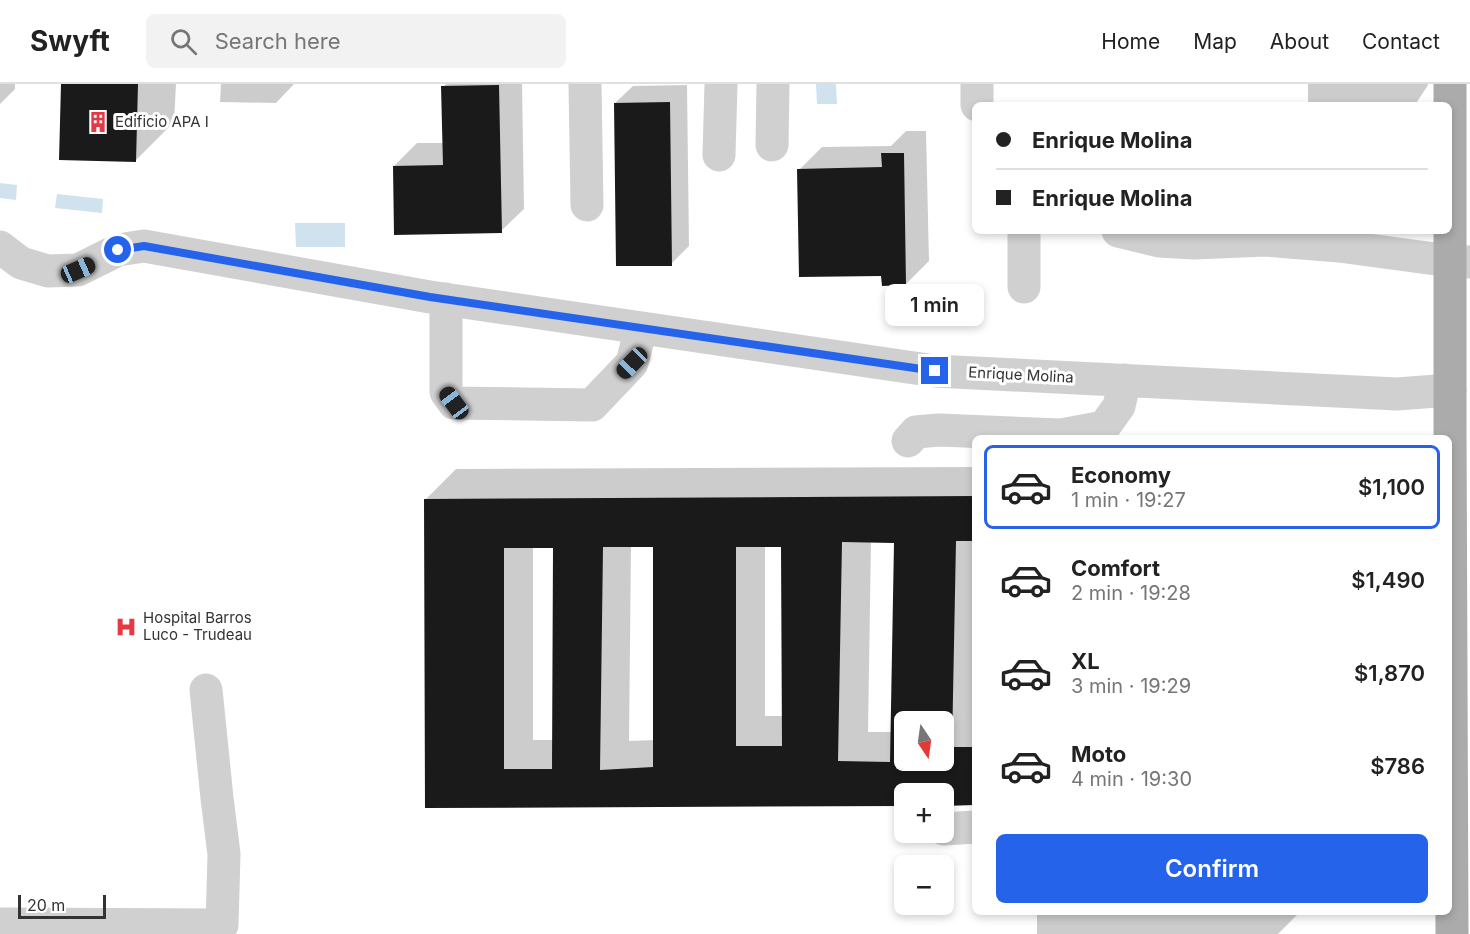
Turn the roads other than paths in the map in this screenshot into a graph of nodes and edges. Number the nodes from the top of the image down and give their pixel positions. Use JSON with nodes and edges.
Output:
{"nodes":[{"id":1,"x":585,"y":84,"type":"edge"},
{"id":2,"x":721,"y":84,"type":"edge"},
{"id":3,"x":772,"y":84,"type":"edge"},
{"id":4,"x":977,"y":84,"type":"edge"},
{"id":5,"x":1450,"y":84,"type":"edge"},
{"id":6,"x":977,"y":102,"type":"edge"},
{"id":7,"x":1451,"y":102,"type":"edge"},
{"id":8,"x":1452,"y":119,"type":"edge"},
{"id":9,"x":772,"y":145,"type":"dead end"},
{"id":10,"x":719,"y":155,"type":"dead end"},
{"id":11,"x":586,"y":205,"type":"dead end"},
{"id":12,"x":1024,"y":234,"type":"edge"},
{"id":13,"x":1130,"y":234,"type":"edge"},
{"id":14,"x":0,"y":247,"type":"edge"},
{"id":15,"x":1460,"y":261,"type":"edge"},
{"id":16,"x":1024,"y":288,"type":"dead end"},
{"id":17,"x":446,"y":299,"type":"junction"},
{"id":18,"x":641,"y":328,"type":"junction"},
{"id":19,"x":1125,"y":380,"type":"junction"},
{"id":20,"x":1450,"y":390,"type":"junction"},
{"id":21,"x":908,"y":441,"type":"dead end"},
{"id":22,"x":1460,"y":452,"type":"edge"},
{"id":23,"x":206,"y":690,"type":"dead end"},
{"id":24,"x":1460,"y":732,"type":"edge"},
{"id":25,"x":1452,"y":788,"type":"edge"},
{"id":26,"x":972,"y":827,"type":"edge"},
{"id":27,"x":954,"y":828,"type":"edge"},
{"id":28,"x":1452,"y":915,"type":"edge"},
{"id":29,"x":0,"y":924,"type":"edge"},
{"id":30,"x":1452,"y":934,"type":"edge"}],
"edges":[{"from":1,"to":11,"type":"lane"},
{"from":2,"to":10,"type":"lane"},
{"from":3,"to":9,"type":"lane"},
{"from":4,"to":6,"type":"lane"},
{"from":5,"to":7,"type":"main road"},
{"from":8,"to":15,"type":"main road"},
{"from":12,"to":16,"type":"lane"},
{"from":13,"to":15,"type":"lane"},
{"from":14,"to":17,"type":"lane","name":"Enrique Molina"},
{"from":15,"to":20,"type":"main road"},
{"from":17,"to":18,"type":"lane","name":"Enrique Molina"},
{"from":17,"to":18,"type":"lane"},
{"from":18,"to":19,"type":"lane","name":"Enrique Molina"},
{"from":19,"to":20,"type":"lane","name":"Enrique Molina"},
{"from":19,"to":21,"type":"lane"},
{"from":20,"to":22,"type":"main road"},
{"from":22,"to":24,"type":"main road"},
{"from":23,"to":29,"type":"lane"},
{"from":24,"to":25,"type":"main road"},
{"from":26,"to":27,"type":"lane"},
{"from":28,"to":30,"type":"main road"}]}
